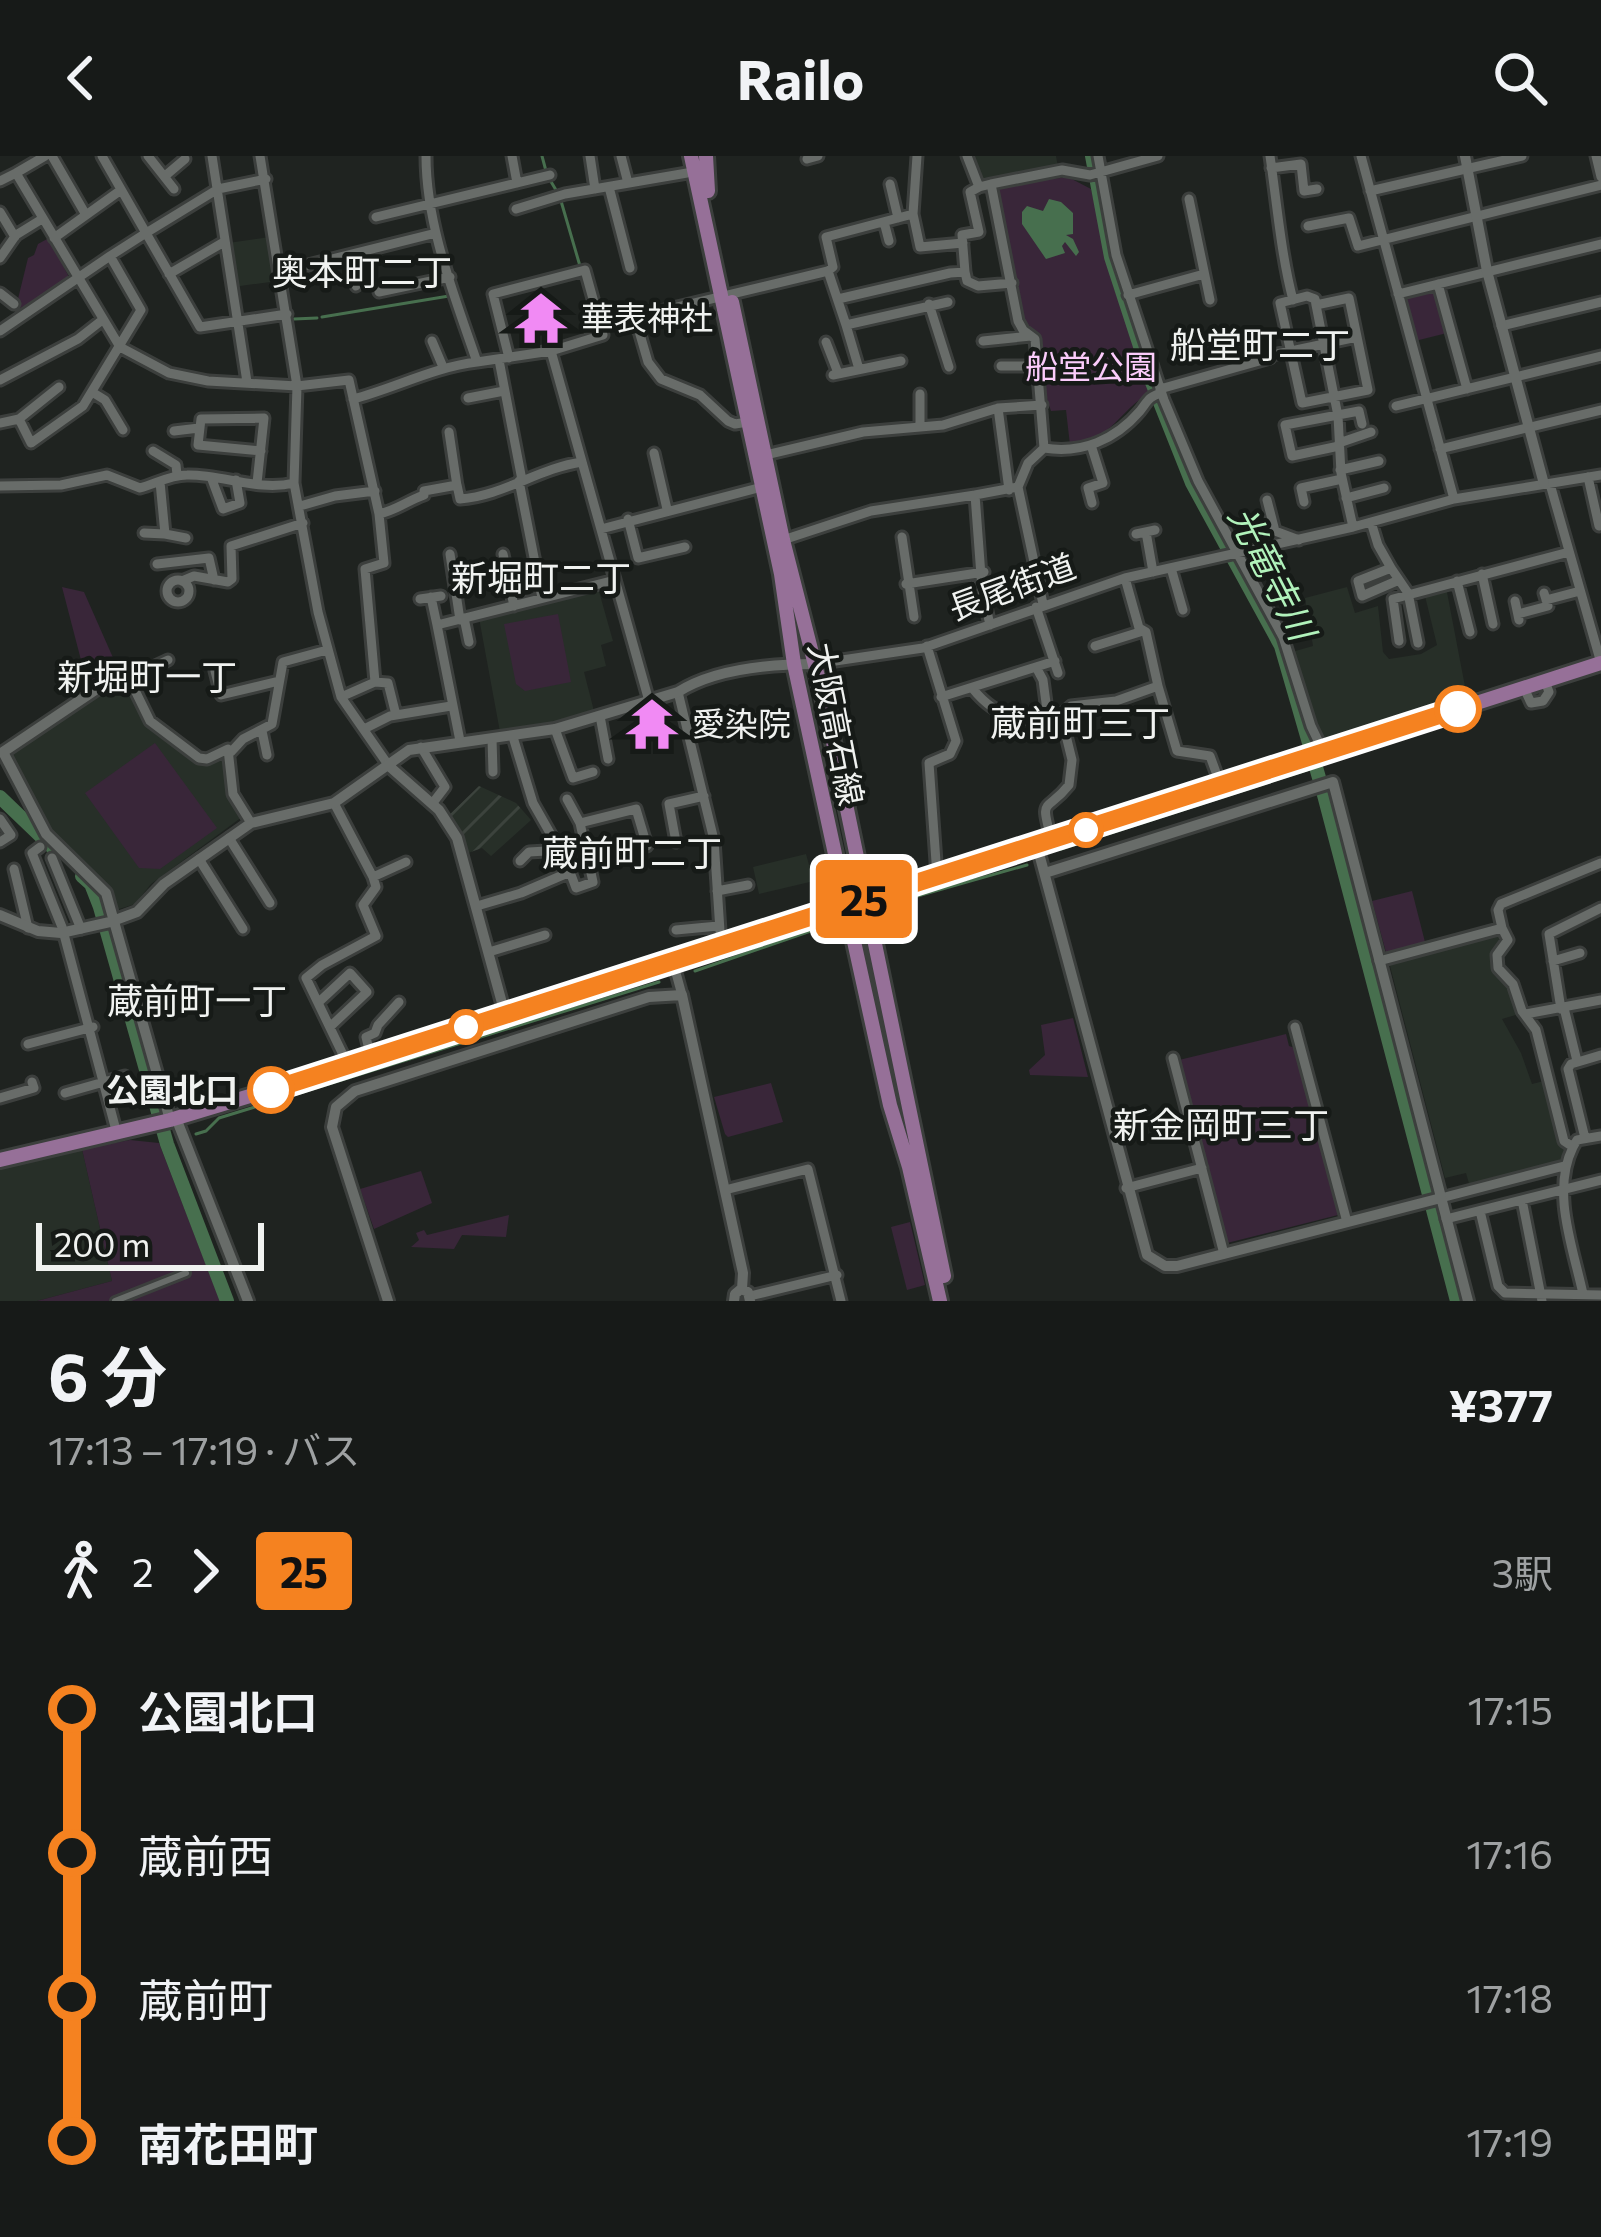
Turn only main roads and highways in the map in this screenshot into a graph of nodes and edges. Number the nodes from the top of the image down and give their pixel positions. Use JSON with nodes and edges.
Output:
{"nodes":[{"id":1,"x":695,"y":156,"type":"edge"},
{"id":2,"x":707,"y":226,"type":"junction"},
{"id":3,"x":725,"y":294,"type":"junction"},
{"id":4,"x":760,"y":456,"type":"junction"},
{"id":5,"x":1601,"y":663,"type":"edge"},
{"id":6,"x":866,"y":898,"type":"junction"},
{"id":7,"x":846,"y":905,"type":"junction"},
{"id":8,"x":0,"y":1160,"type":"edge"},
{"id":9,"x":940,"y":1301,"type":"edge"},
{"id":10,"x":949,"y":1301,"type":"edge"}],
"edges":[{"from":1,"to":2,"type":"main road","name":"大阪高石線"},
{"from":1,"to":2,"type":"main road"},
{"from":1,"to":3,"type":"main road","name":"大阪高石線"},
{"from":2,"to":3,"type":"main road","name":"大阪高石線"},
{"from":3,"to":4,"type":"main road","name":"大阪高石線"},
{"from":3,"to":4,"type":"main road","name":"大阪高石線"},
{"from":4,"to":6,"type":"main road","name":"大阪高石線"},
{"from":4,"to":7,"type":"main road","name":"大阪高石線"},
{"from":5,"to":6,"type":"main road"},
{"from":6,"to":7,"type":"main road"},
{"from":6,"to":10,"type":"main road","name":"大阪高石線"},
{"from":7,"to":8,"type":"main road"},
{"from":7,"to":9,"type":"main road","name":"大阪高石線"}]}
